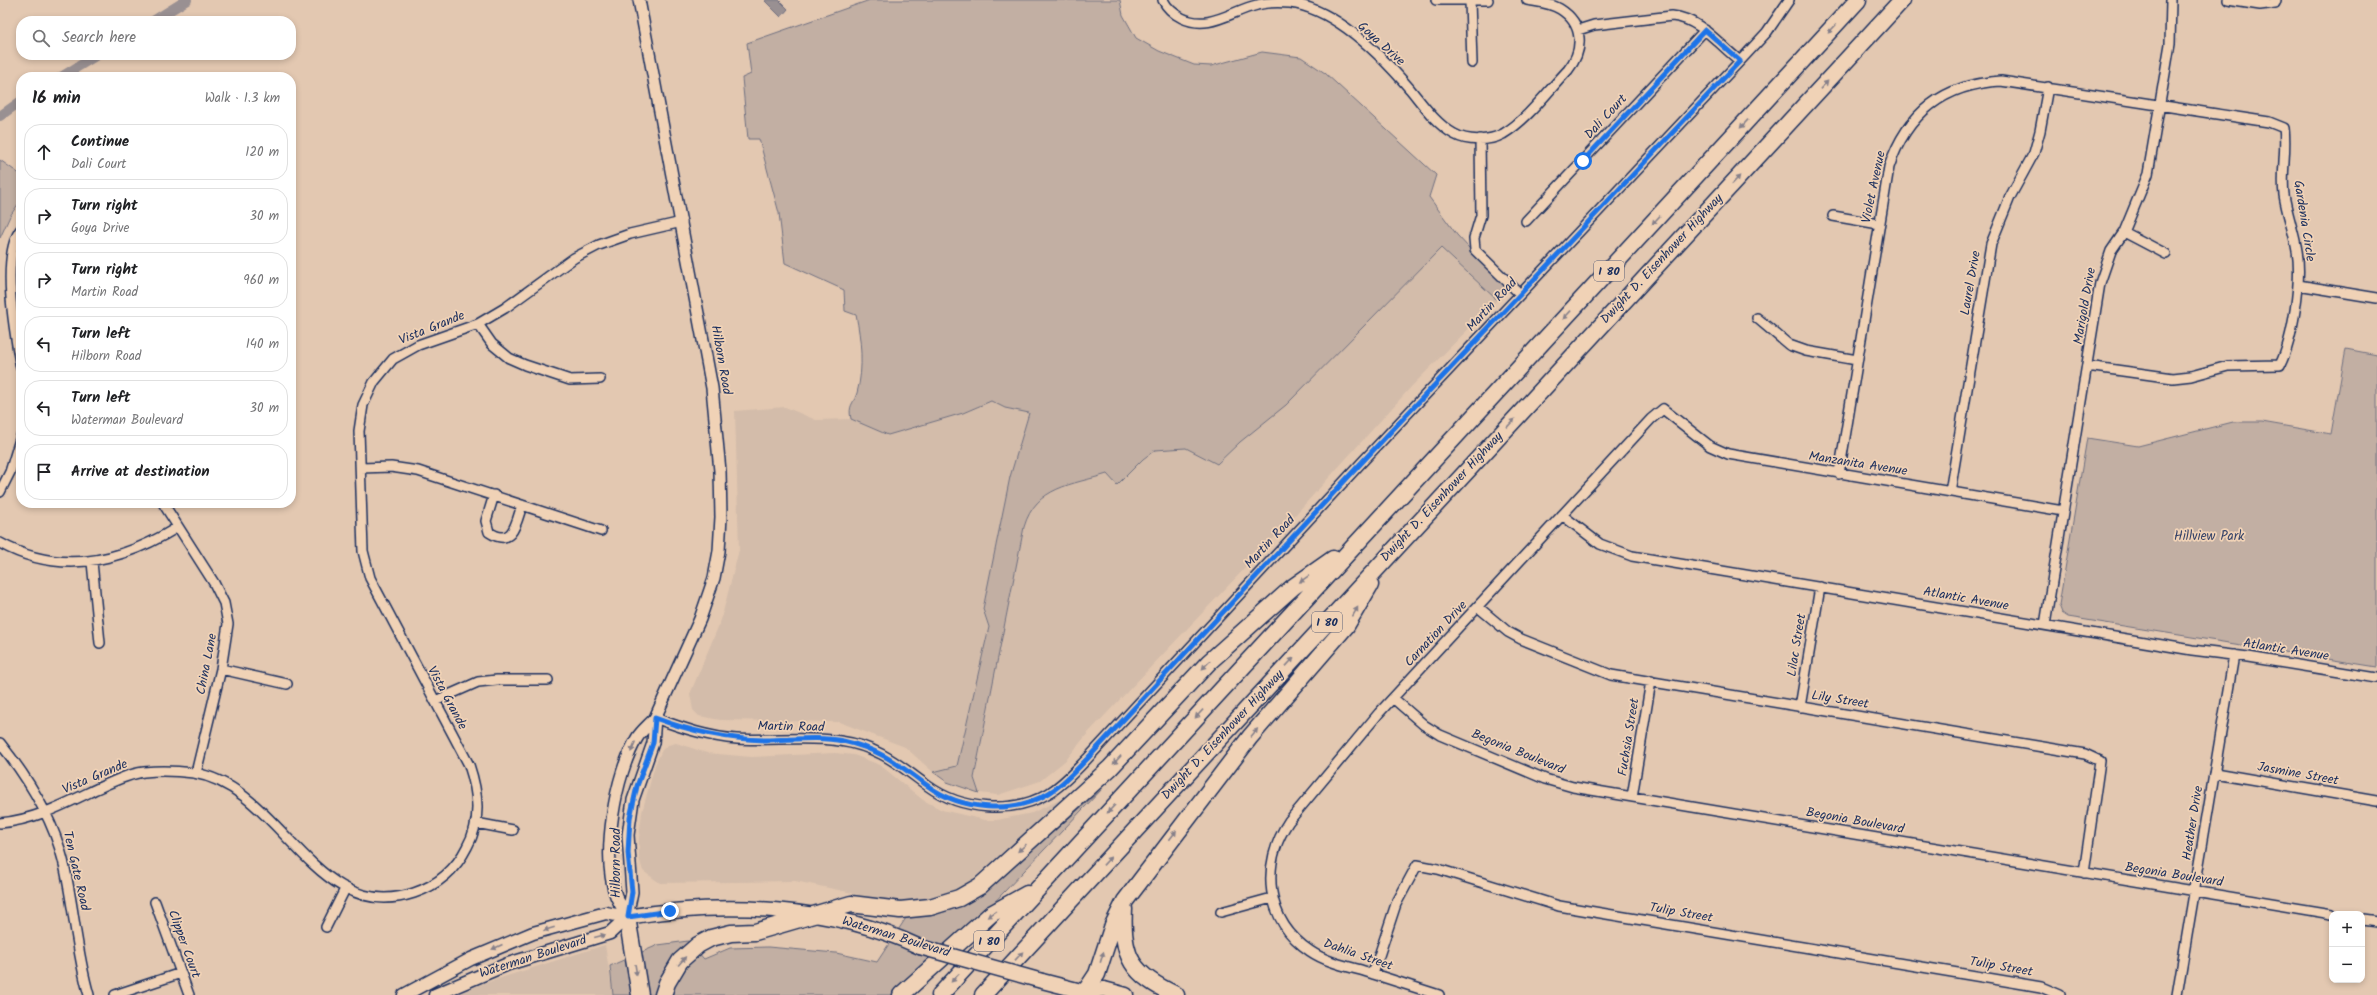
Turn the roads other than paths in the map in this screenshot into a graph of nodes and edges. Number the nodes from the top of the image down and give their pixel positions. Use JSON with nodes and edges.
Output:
{"nodes":[{"id":1,"x":639,"y":0,"type":"edge"},
{"id":2,"x":1162,"y":0,"type":"edge"},
{"id":3,"x":1436,"y":0,"type":"edge"},
{"id":4,"x":1488,"y":0,"type":"edge"},
{"id":5,"x":1527,"y":0,"type":"edge"},
{"id":6,"x":1789,"y":0,"type":"edge"},
{"id":7,"x":1858,"y":0,"type":"edge"},
{"id":8,"x":1902,"y":0,"type":"edge"},
{"id":9,"x":2171,"y":0,"type":"edge"},
{"id":10,"x":2228,"y":0,"type":"edge"},
{"id":11,"x":2276,"y":0,"type":"edge"},
{"id":12,"x":1470,"y":1,"type":"junction"},
{"id":13,"x":1578,"y":30,"type":"junction"},
{"id":14,"x":1705,"y":30,"type":"junction"},
{"id":15,"x":1740,"y":61,"type":"junction"},
{"id":16,"x":1472,"y":63,"type":"dead end"},
{"id":17,"x":2048,"y":87,"type":"junction"},
{"id":18,"x":2161,"y":105,"type":"junction"},
{"id":19,"x":1480,"y":139,"type":"junction"},
{"id":20,"x":1833,"y":216,"type":"dead end"},
{"id":21,"x":1526,"y":221,"type":"dead end"},
{"id":22,"x":682,"y":222,"type":"junction"},
{"id":23,"x":1880,"y":224,"type":"junction"},
{"id":24,"x":2124,"y":232,"type":"junction"},
{"id":25,"x":16,"y":240,"type":"edge"},
{"id":26,"x":2166,"y":254,"type":"dead end"},
{"id":27,"x":2298,"y":285,"type":"junction"},
{"id":28,"x":1520,"y":294,"type":"junction"},
{"id":29,"x":2377,"y":298,"type":"edge"},
{"id":30,"x":1757,"y":318,"type":"dead end"},
{"id":31,"x":478,"y":324,"type":"junction"},
{"id":32,"x":16,"y":341,"type":"edge"},
{"id":33,"x":1857,"y":360,"type":"junction"},
{"id":34,"x":2087,"y":366,"type":"junction"},
{"id":35,"x":600,"y":379,"type":"dead end"},
{"id":36,"x":1663,"y":409,"type":"joint"},
{"id":37,"x":16,"y":452,"type":"edge"},
{"id":38,"x":361,"y":468,"type":"junction"},
{"id":39,"x":1839,"y":474,"type":"junction"},
{"id":40,"x":0,"y":492,"type":"edge"},
{"id":41,"x":1950,"y":492,"type":"junction"},
{"id":42,"x":494,"y":496,"type":"junction"},
{"id":43,"x":522,"y":505,"type":"junction"},
{"id":44,"x":167,"y":508,"type":"edge"},
{"id":45,"x":2063,"y":511,"type":"junction"},
{"id":46,"x":1562,"y":515,"type":"junction"},
{"id":47,"x":178,"y":527,"type":"junction"},
{"id":48,"x":601,"y":531,"type":"dead end"},
{"id":49,"x":1359,"y":541,"type":"junction"},
{"id":50,"x":0,"y":543,"type":"edge"},
{"id":51,"x":1385,"y":559,"type":"junction"},
{"id":52,"x":92,"y":562,"type":"junction"},
{"id":53,"x":1820,"y":587,"type":"junction"},
{"id":54,"x":1478,"y":608,"type":"junction"},
{"id":55,"x":2045,"y":625,"type":"junction"},
{"id":56,"x":100,"y":643,"type":"dead end"},
{"id":57,"x":2234,"y":655,"type":"junction"},
{"id":58,"x":221,"y":669,"type":"junction"},
{"id":59,"x":2377,"y":678,"type":"edge"},
{"id":60,"x":548,"y":680,"type":"dead end"},
{"id":61,"x":1651,"y":681,"type":"junction"},
{"id":62,"x":287,"y":684,"type":"dead end"},
{"id":63,"x":1393,"y":698,"type":"junction"},
{"id":64,"x":434,"y":701,"type":"junction"},
{"id":65,"x":1800,"y":707,"type":"junction"},
{"id":66,"x":655,"y":718,"type":"junction"},
{"id":67,"x":0,"y":743,"type":"edge"},
{"id":68,"x":2215,"y":773,"type":"junction"},
{"id":69,"x":196,"y":774,"type":"junction"},
{"id":70,"x":1632,"y":797,"type":"junction"},
{"id":71,"x":2377,"y":801,"type":"edge"},
{"id":72,"x":46,"y":812,"type":"junction"},
{"id":73,"x":0,"y":823,"type":"edge"},
{"id":74,"x":476,"y":823,"type":"junction"},
{"id":75,"x":513,"y":830,"type":"dead end"},
{"id":76,"x":2084,"y":873,"type":"junction"},
{"id":77,"x":1038,"y":888,"type":"junction"},
{"id":78,"x":345,"y":889,"type":"junction"},
{"id":79,"x":2195,"y":892,"type":"junction"},
{"id":80,"x":1272,"y":898,"type":"junction"},
{"id":81,"x":1125,"y":901,"type":"junction"},
{"id":82,"x":155,"y":902,"type":"dead end"},
{"id":83,"x":1221,"y":912,"type":"dead end"},
{"id":84,"x":2329,"y":914,"type":"edge"},
{"id":85,"x":810,"y":915,"type":"junction"},
{"id":86,"x":628,"y":917,"type":"junction"},
{"id":87,"x":2365,"y":920,"type":"edge"},
{"id":88,"x":2377,"y":922,"type":"edge"},
{"id":89,"x":326,"y":927,"type":"dead end"},
{"id":90,"x":181,"y":973,"type":"junction"},
{"id":91,"x":1373,"y":974,"type":"junction"},
{"id":92,"x":1085,"y":994,"type":"edge"},
{"id":93,"x":89,"y":995,"type":"edge"},
{"id":94,"x":115,"y":995,"type":"edge"},
{"id":95,"x":189,"y":995,"type":"edge"},
{"id":96,"x":404,"y":995,"type":"edge"},
{"id":97,"x":435,"y":995,"type":"edge"},
{"id":98,"x":640,"y":995,"type":"edge"},
{"id":99,"x":663,"y":995,"type":"edge"},
{"id":100,"x":901,"y":995,"type":"edge"},
{"id":101,"x":940,"y":995,"type":"edge"},
{"id":102,"x":983,"y":995,"type":"edge"},
{"id":103,"x":1126,"y":995,"type":"edge"},
{"id":104,"x":1176,"y":995,"type":"edge"},
{"id":105,"x":1439,"y":995,"type":"edge"},
{"id":106,"x":2060,"y":995,"type":"edge"},
{"id":107,"x":2177,"y":995,"type":"edge"}],
"edges":[{"from":1,"to":22,"type":"street","name":"Hilborn Road"},
{"from":2,"to":19,"type":"street","name":"Goya Drive"},
{"from":3,"to":12,"type":"street"},
{"from":4,"to":12,"type":"street"},
{"from":5,"to":13,"type":"street","name":"Goya Drive"},
{"from":6,"to":15,"type":"street","name":"Martin Road"},
{"from":7,"to":49,"type":"highway","number":"I 80","one_way":true},
{"from":51,"to":8,"type":"highway","name":"Dwight D. Eisenhower Highway","number":"I 80","one_way":true},
{"from":9,"to":18,"type":"street","name":"Marigold Drive"},
{"from":10,"to":11,"type":"street"},
{"from":12,"to":16,"type":"street"},
{"from":13,"to":14,"type":"street"},
{"from":13,"to":19,"type":"street","name":"Goya Drive"},
{"from":14,"to":15,"type":"street"},
{"from":14,"to":21,"type":"street","name":"Dali Court"},
{"from":15,"to":28,"type":"street","name":"Martin Road"},
{"from":17,"to":18,"type":"street","name":"Violet Avenue"},
{"from":17,"to":23,"type":"street","name":"Violet Avenue"},
{"from":17,"to":41,"type":"street","name":"Laurel Drive"},
{"from":18,"to":24,"type":"street","name":"Marigold Drive"},
{"from":18,"to":27,"type":"street","name":"Gardenia Circle"},
{"from":19,"to":28,"type":"street"},
{"from":20,"to":23,"type":"street"},
{"from":22,"to":31,"type":"street","name":"Vista Grande"},
{"from":22,"to":66,"type":"street","name":"Hilborn Road"},
{"from":23,"to":33,"type":"street","name":"Violet Avenue"},
{"from":24,"to":26,"type":"street"},
{"from":24,"to":34,"type":"street","name":"Marigold Drive"},
{"from":25,"to":32,"type":"street"},
{"from":27,"to":29,"type":"street"},
{"from":27,"to":34,"type":"street","name":"Gardenia Circle"},
{"from":28,"to":66,"type":"street","name":"Martin Road"},
{"from":30,"to":33,"type":"street"},
{"from":31,"to":35,"type":"street"},
{"from":31,"to":38,"type":"street","name":"Vista Grande"},
{"from":33,"to":39,"type":"street","name":"Violet Avenue"},
{"from":34,"to":45,"type":"street","name":"Marigold Drive"},
{"from":36,"to":39,"type":"street","name":"Manzanita Avenue"},
{"from":36,"to":46,"type":"street","name":"Carnation Drive"},
{"from":37,"to":40,"type":"street"},
{"from":38,"to":42,"type":"street"},
{"from":38,"to":64,"type":"street","name":"Vista Grande"},
{"from":39,"to":41,"type":"street","name":"Manzanita Avenue"},
{"from":41,"to":45,"type":"street","name":"Manzanita Avenue"},
{"from":42,"to":43,"type":"street"},
{"from":42,"to":43,"type":"street"},
{"from":43,"to":48,"type":"street"},
{"from":44,"to":47,"type":"street","name":"China Lane"},
{"from":45,"to":55,"type":"street","name":"Marigold Drive"},
{"from":46,"to":53,"type":"street","name":"Atlantic Avenue"},
{"from":46,"to":54,"type":"street","name":"Carnation Drive"},
{"from":47,"to":52,"type":"street"},
{"from":47,"to":58,"type":"street","name":"China Lane"},
{"from":49,"to":77,"type":"highway","number":"I 80","one_way":true},
{"from":49,"to":85,"type":"highway","one_way":true},
{"from":50,"to":52,"type":"street"},
{"from":81,"to":51,"type":"highway","one_way":true},
{"from":102,"to":51,"type":"highway","name":"Dwight D. Eisenhower Highway","number":"I 80","one_way":true},
{"from":52,"to":56,"type":"street"},
{"from":53,"to":55,"type":"street","name":"Atlantic Avenue"},
{"from":53,"to":65,"type":"street","name":"Lilac Street"},
{"from":54,"to":61,"type":"street","name":"Lily Street"},
{"from":54,"to":63,"type":"street","name":"Carnation Drive"},
{"from":55,"to":57,"type":"street","name":"Atlantic Avenue"},
{"from":57,"to":59,"type":"street","name":"Atlantic Avenue"},
{"from":57,"to":68,"type":"street","name":"Heather Drive"},
{"from":58,"to":62,"type":"street"},
{"from":58,"to":69,"type":"street","name":"China Lane"},
{"from":60,"to":64,"type":"street"},
{"from":61,"to":65,"type":"street","name":"Lily Street"},
{"from":61,"to":70,"type":"street","name":"Fuchsia Street"},
{"from":63,"to":70,"type":"street","name":"Begonia Boulevard"},
{"from":63,"to":80,"type":"street","name":"Carnation Drive"},
{"from":64,"to":74,"type":"street","name":"Vista Grande"},
{"from":65,"to":76,"type":"street","name":"Lily Street"},
{"from":66,"to":86,"type":"street","name":"Hilborn Road"},
{"from":66,"to":86,"type":"street","name":"Hilborn Road","one_way":true},
{"from":67,"to":72,"type":"street","name":"Ten Gate Road"},
{"from":68,"to":71,"type":"street","name":"Jasmine Street"},
{"from":68,"to":79,"type":"street","name":"Heather Drive"},
{"from":69,"to":72,"type":"street","name":"Vista Grande"},
{"from":69,"to":78,"type":"street","name":"Vista Grande"},
{"from":70,"to":76,"type":"street","name":"Begonia Boulevard"},
{"from":72,"to":73,"type":"street","name":"Vista Grande"},
{"from":72,"to":93,"type":"street","name":"Ten Gate Road"},
{"from":74,"to":75,"type":"street"},
{"from":74,"to":78,"type":"street","name":"Vista Grande"},
{"from":76,"to":79,"type":"street","name":"Begonia Boulevard"},
{"from":77,"to":100,"type":"highway","one_way":true},
{"from":77,"to":101,"type":"highway","number":"I 80","one_way":true},
{"from":78,"to":89,"type":"street"},
{"from":79,"to":84,"type":"street","name":"Begonia Boulevard"},
{"from":79,"to":107,"type":"street","name":"Heather Drive"},
{"from":80,"to":83,"type":"street"},
{"from":80,"to":91,"type":"street","name":"Dahlia Street"},
{"from":92,"to":81,"type":"highway","one_way":true},
{"from":81,"to":104,"type":"highway"},
{"from":82,"to":90,"type":"street","name":"Clipper Court"},
{"from":85,"to":86,"type":"main road","name":"Waterman Boulevard"},
{"from":85,"to":92,"type":"main road","name":"Waterman Boulevard","bridge":true},
{"from":99,"to":85,"type":"highway","one_way":true},
{"from":86,"to":96,"type":"main road","name":"Waterman Boulevard","one_way":true},
{"from":97,"to":86,"type":"main road","name":"Waterman Boulevard","one_way":true},
{"from":86,"to":98,"type":"highway","one_way":true},
{"from":87,"to":88,"type":"street"},
{"from":90,"to":94,"type":"street"},
{"from":90,"to":95,"type":"street","name":"Clipper Court"},
{"from":91,"to":105,"type":"street","name":"Dahlia Street"},
{"from":91,"to":106,"type":"street","name":"Tulip Street"},
{"from":92,"to":103,"type":"main road"}]}
